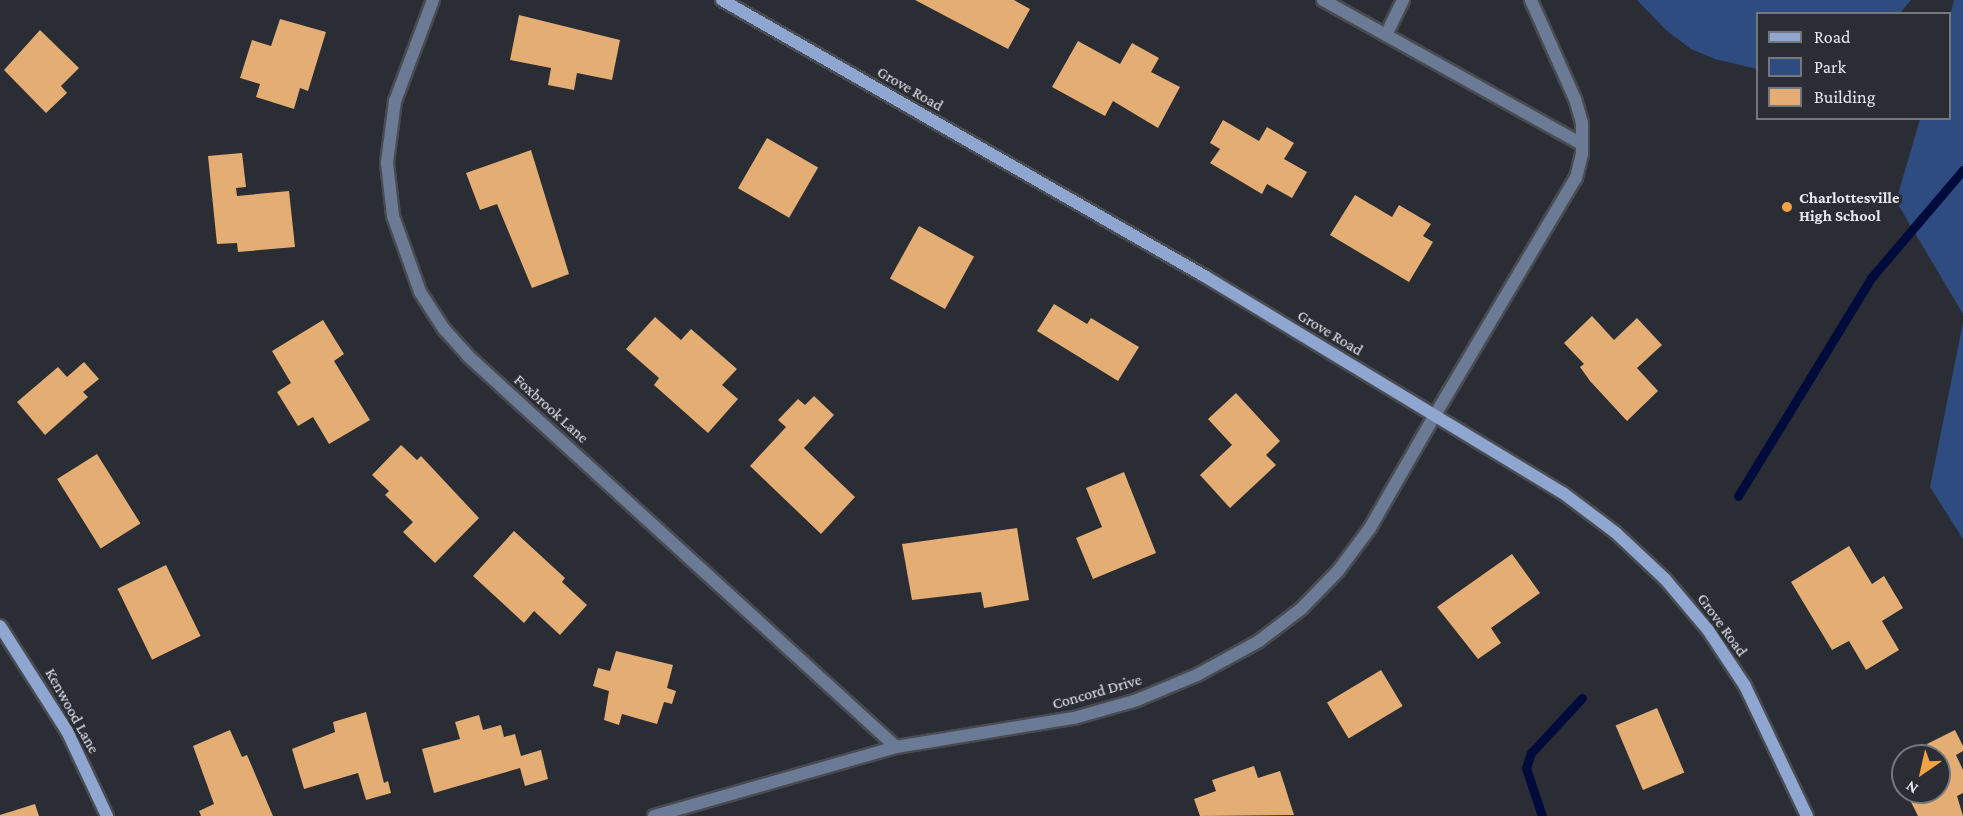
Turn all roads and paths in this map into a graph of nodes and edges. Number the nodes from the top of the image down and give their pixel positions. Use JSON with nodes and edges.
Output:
{"nodes":[{"id":1,"x":433,"y":0,"type":"edge"},
{"id":2,"x":722,"y":0,"type":"edge"},
{"id":3,"x":1323,"y":0,"type":"edge"},
{"id":4,"x":1403,"y":0,"type":"edge"},
{"id":5,"x":1531,"y":0,"type":"edge"},
{"id":6,"x":1386,"y":35,"type":"junction"},
{"id":7,"x":1582,"y":144,"type":"junction"},
{"id":8,"x":1435,"y":415,"type":"junction"},
{"id":9,"x":0,"y":626,"type":"edge"},
{"id":10,"x":896,"y":747,"type":"junction"},
{"id":11,"x":107,"y":816,"type":"edge"},
{"id":12,"x":654,"y":816,"type":"edge"},
{"id":13,"x":1807,"y":816,"type":"edge"}],
"edges":[{"from":1,"to":10,"type":"street","name":"Foxbrook Lane"},
{"from":2,"to":8,"type":"street","name":"Grove Road"},
{"from":3,"to":6,"type":"street"},
{"from":4,"to":6,"type":"street"},
{"from":5,"to":7,"type":"street","name":"Concord Drive"},
{"from":6,"to":7,"type":"street"},
{"from":7,"to":8,"type":"street","name":"Concord Drive"},
{"from":8,"to":10,"type":"street","name":"Concord Drive"},
{"from":8,"to":13,"type":"street","name":"Grove Road"},
{"from":9,"to":11,"type":"street","name":"Kenwood Lane"},
{"from":10,"to":12,"type":"street","name":"Concord Drive"}]}
